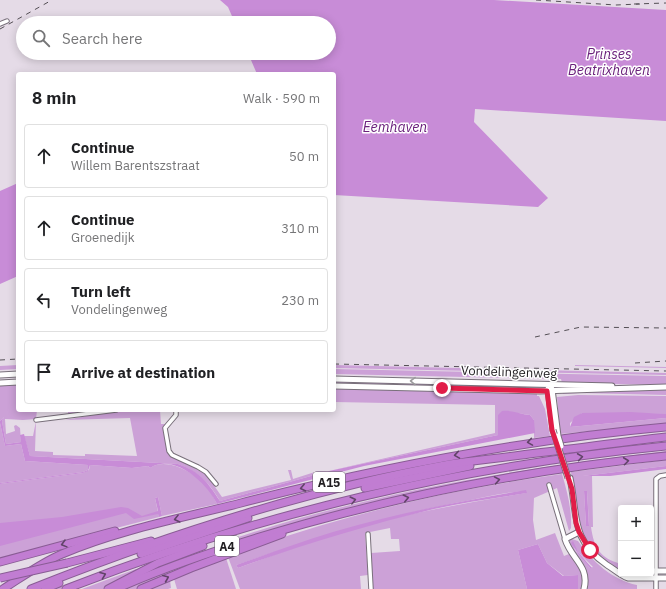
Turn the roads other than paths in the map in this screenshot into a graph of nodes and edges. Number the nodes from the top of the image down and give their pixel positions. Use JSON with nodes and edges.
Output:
{"nodes":[{"id":1,"x":6,"y":21,"type":"dead end"},
{"id":2,"x":0,"y":24,"type":"edge"},
{"id":3,"x":16,"y":374,"type":"edge"},
{"id":4,"x":0,"y":375,"type":"edge"},
{"id":5,"x":336,"y":379,"type":"edge"},
{"id":6,"x":16,"y":382,"type":"edge"},
{"id":7,"x":0,"y":383,"type":"edge"},
{"id":8,"x":550,"y":385,"type":"junction"},
{"id":9,"x":336,"y":386,"type":"edge"},
{"id":10,"x":658,"y":387,"type":"junction"},
{"id":11,"x":666,"y":387,"type":"edge"},
{"id":12,"x":553,"y":390,"type":"junction"},
{"id":13,"x":560,"y":390,"type":"junction"},
{"id":14,"x":547,"y":391,"type":"junction"},
{"id":15,"x":554,"y":399,"type":"junction"},
{"id":16,"x":100,"y":412,"type":"edge"},
{"id":17,"x":176,"y":412,"type":"edge"},
{"id":18,"x":36,"y":420,"type":"dead end"},
{"id":19,"x":666,"y":427,"type":"edge"},
{"id":20,"x":555,"y":430,"type":"junction"},
{"id":21,"x":666,"y":437,"type":"edge"},
{"id":22,"x":666,"y":446,"type":"edge"},
{"id":23,"x":540,"y":453,"type":"junction"},
{"id":24,"x":666,"y":456,"type":"edge"},
{"id":25,"x":666,"y":475,"type":"edge"},
{"id":26,"x":569,"y":478,"type":"junction"},
{"id":27,"x":216,"y":484,"type":"dead end"},
{"id":28,"x":549,"y":485,"type":"dead end"},
{"id":29,"x":341,"y":513,"type":"junction"},
{"id":30,"x":274,"y":520,"type":"junction"},
{"id":31,"x":160,"y":523,"type":"junction"},
{"id":32,"x":187,"y":532,"type":"junction"},
{"id":33,"x":579,"y":532,"type":"junction"},
{"id":34,"x":368,"y":534,"type":"dead end"},
{"id":35,"x":565,"y":540,"type":"junction"},
{"id":36,"x":0,"y":562,"type":"edge"},
{"id":37,"x":612,"y":568,"type":"junction"},
{"id":38,"x":618,"y":569,"type":"edge"},
{"id":39,"x":654,"y":571,"type":"edge"},
{"id":40,"x":666,"y":571,"type":"edge"},
{"id":41,"x":0,"y":578,"type":"edge"},
{"id":42,"x":666,"y":578,"type":"edge"},
{"id":43,"x":656,"y":579,"type":"junction"},
{"id":44,"x":3,"y":589,"type":"edge"},
{"id":45,"x":31,"y":589,"type":"edge"},
{"id":46,"x":45,"y":589,"type":"edge"},
{"id":47,"x":66,"y":589,"type":"edge"},
{"id":48,"x":108,"y":589,"type":"edge"},
{"id":49,"x":116,"y":589,"type":"edge"},
{"id":50,"x":141,"y":589,"type":"edge"},
{"id":51,"x":371,"y":589,"type":"edge"},
{"id":52,"x":584,"y":589,"type":"edge"},
{"id":53,"x":656,"y":589,"type":"edge"}],
"edges":[{"from":1,"to":2,"type":"street"},
{"from":3,"to":4,"type":"main road"},
{"from":8,"to":5,"type":"main road","name":"Vondelingenweg","one_way":true},
{"from":6,"to":7,"type":"main road"},
{"from":8,"to":10,"type":"main road","name":"Vondelingenweg"},
{"from":8,"to":12,"type":"main road"},
{"from":8,"to":14,"type":"main road"},
{"from":9,"to":14,"type":"main road","name":"Vondelingenweg"},
{"from":10,"to":11,"type":"main road","name":"Vondelingenweg"},
{"from":10,"to":13,"type":"main road","name":"Vondelingenweg"},
{"from":12,"to":13,"type":"main road","name":"Vondelingenweg"},
{"from":12,"to":14,"type":"main road","name":"Vondelingenweg"},
{"from":12,"to":15,"type":"main road"},
{"from":13,"to":15,"type":"main road"},
{"from":14,"to":20,"type":"main road"},
{"from":15,"to":20,"type":"main road"},
{"from":16,"to":18,"type":"street"},
{"from":17,"to":27,"type":"street"},
{"from":19,"to":31,"type":"highway","number":"A15","one_way":true},
{"from":20,"to":26,"type":"main road","bridge":true},
{"from":20,"to":26,"type":"main road","bridge":true},
{"from":21,"to":23,"type":"highway","number":"A15"},
{"from":30,"to":22,"type":"highway","number":"A15","one_way":true},
{"from":23,"to":32,"type":"highway","number":"A15"},
{"from":23,"to":46,"type":"highway","number":"A15"},
{"from":29,"to":24,"type":"highway","one_way":true},
{"from":25,"to":39,"type":"street"},
{"from":26,"to":33,"type":"main road"},
{"from":28,"to":35,"type":"street"},
{"from":29,"to":49,"type":"highway","number":"A4"},
{"from":50,"to":29,"type":"highway","one_way":true},
{"from":47,"to":30,"type":"highway","number":"A15","one_way":true},
{"from":30,"to":48,"type":"highway","number":"A4"},
{"from":31,"to":36,"type":"highway","number":"A15","one_way":true},
{"from":31,"to":44,"type":"highway","number":"A15"},
{"from":32,"to":41,"type":"highway","number":"A15","bridge":true},
{"from":32,"to":45,"type":"highway","number":"A15"},
{"from":33,"to":35,"type":"main road"},
{"from":33,"to":37,"type":"main road"},
{"from":34,"to":51,"type":"street"},
{"from":35,"to":52,"type":"main road"},
{"from":37,"to":38,"type":"main road"},
{"from":37,"to":43,"type":"main road"},
{"from":39,"to":40,"type":"main road"},
{"from":39,"to":43,"type":"street"},
{"from":42,"to":43,"type":"main road"},
{"from":43,"to":53,"type":"street"}]}
